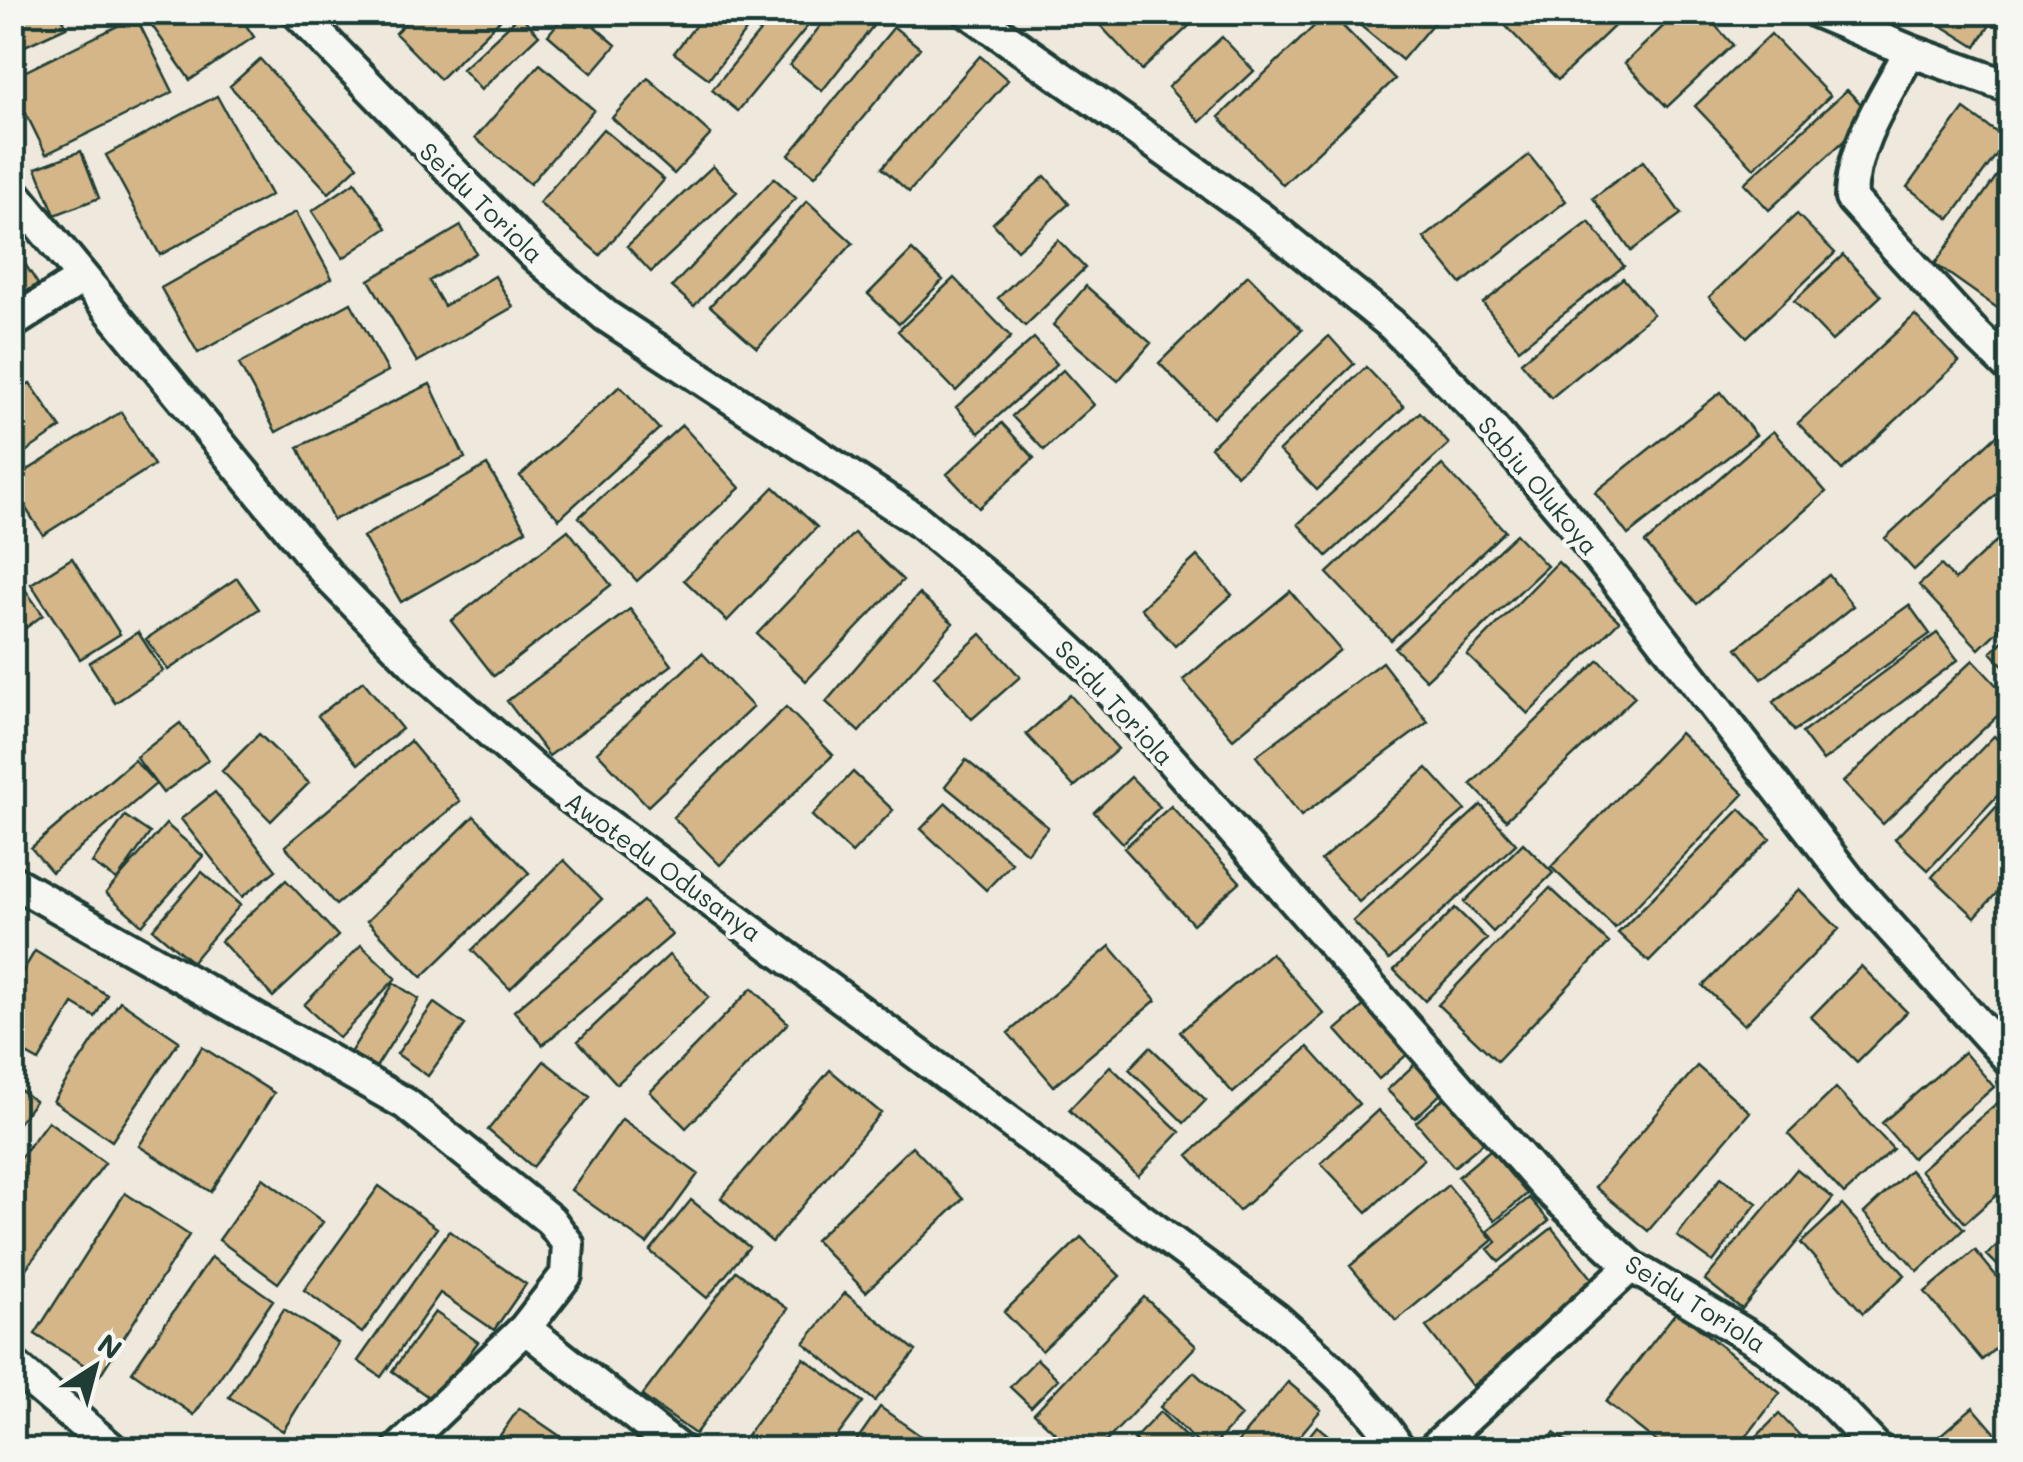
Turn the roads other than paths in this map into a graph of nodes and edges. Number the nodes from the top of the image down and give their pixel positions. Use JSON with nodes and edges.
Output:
{"nodes":[{"id":1,"x":296,"y":12,"type":"edge"},
{"id":2,"x":970,"y":12,"type":"edge"},
{"id":3,"x":1817,"y":12,"type":"edge"},
{"id":4,"x":1910,"y":51,"type":"junction"},
{"id":5,"x":2010,"y":88,"type":"edge"},
{"id":6,"x":12,"y":191,"type":"edge"},
{"id":7,"x":82,"y":278,"type":"junction"},
{"id":8,"x":12,"y":322,"type":"edge"},
{"id":9,"x":2010,"y":368,"type":"edge"},
{"id":10,"x":12,"y":881,"type":"edge"},
{"id":11,"x":2010,"y":1060,"type":"edge"},
{"id":12,"x":1631,"y":1266,"type":"junction"},
{"id":13,"x":525,"y":1328,"type":"junction"},
{"id":14,"x":12,"y":1364,"type":"edge"},
{"id":15,"x":112,"y":1450,"type":"edge"},
{"id":16,"x":398,"y":1450,"type":"edge"},
{"id":17,"x":679,"y":1450,"type":"edge"},
{"id":18,"x":1400,"y":1450,"type":"edge"},
{"id":19,"x":1432,"y":1450,"type":"edge"},
{"id":20,"x":1878,"y":1450,"type":"edge"}],
"edges":[{"from":1,"to":12,"type":"street","name":"Seidu Toriola"},
{"from":2,"to":11,"type":"street","name":"Sabiu Olukoya"},
{"from":3,"to":4,"type":"street"},
{"from":4,"to":5,"type":"street"},
{"from":4,"to":9,"type":"street"},
{"from":6,"to":7,"type":"street","name":"Awotedu Odusanya"},
{"from":7,"to":8,"type":"street"},
{"from":7,"to":18,"type":"street","name":"Awotedu Odusanya"},
{"from":10,"to":13,"type":"street"},
{"from":12,"to":19,"type":"street"},
{"from":12,"to":20,"type":"street","name":"Seidu Toriola"},
{"from":13,"to":16,"type":"street"},
{"from":13,"to":17,"type":"street"},
{"from":14,"to":15,"type":"street"}]}
